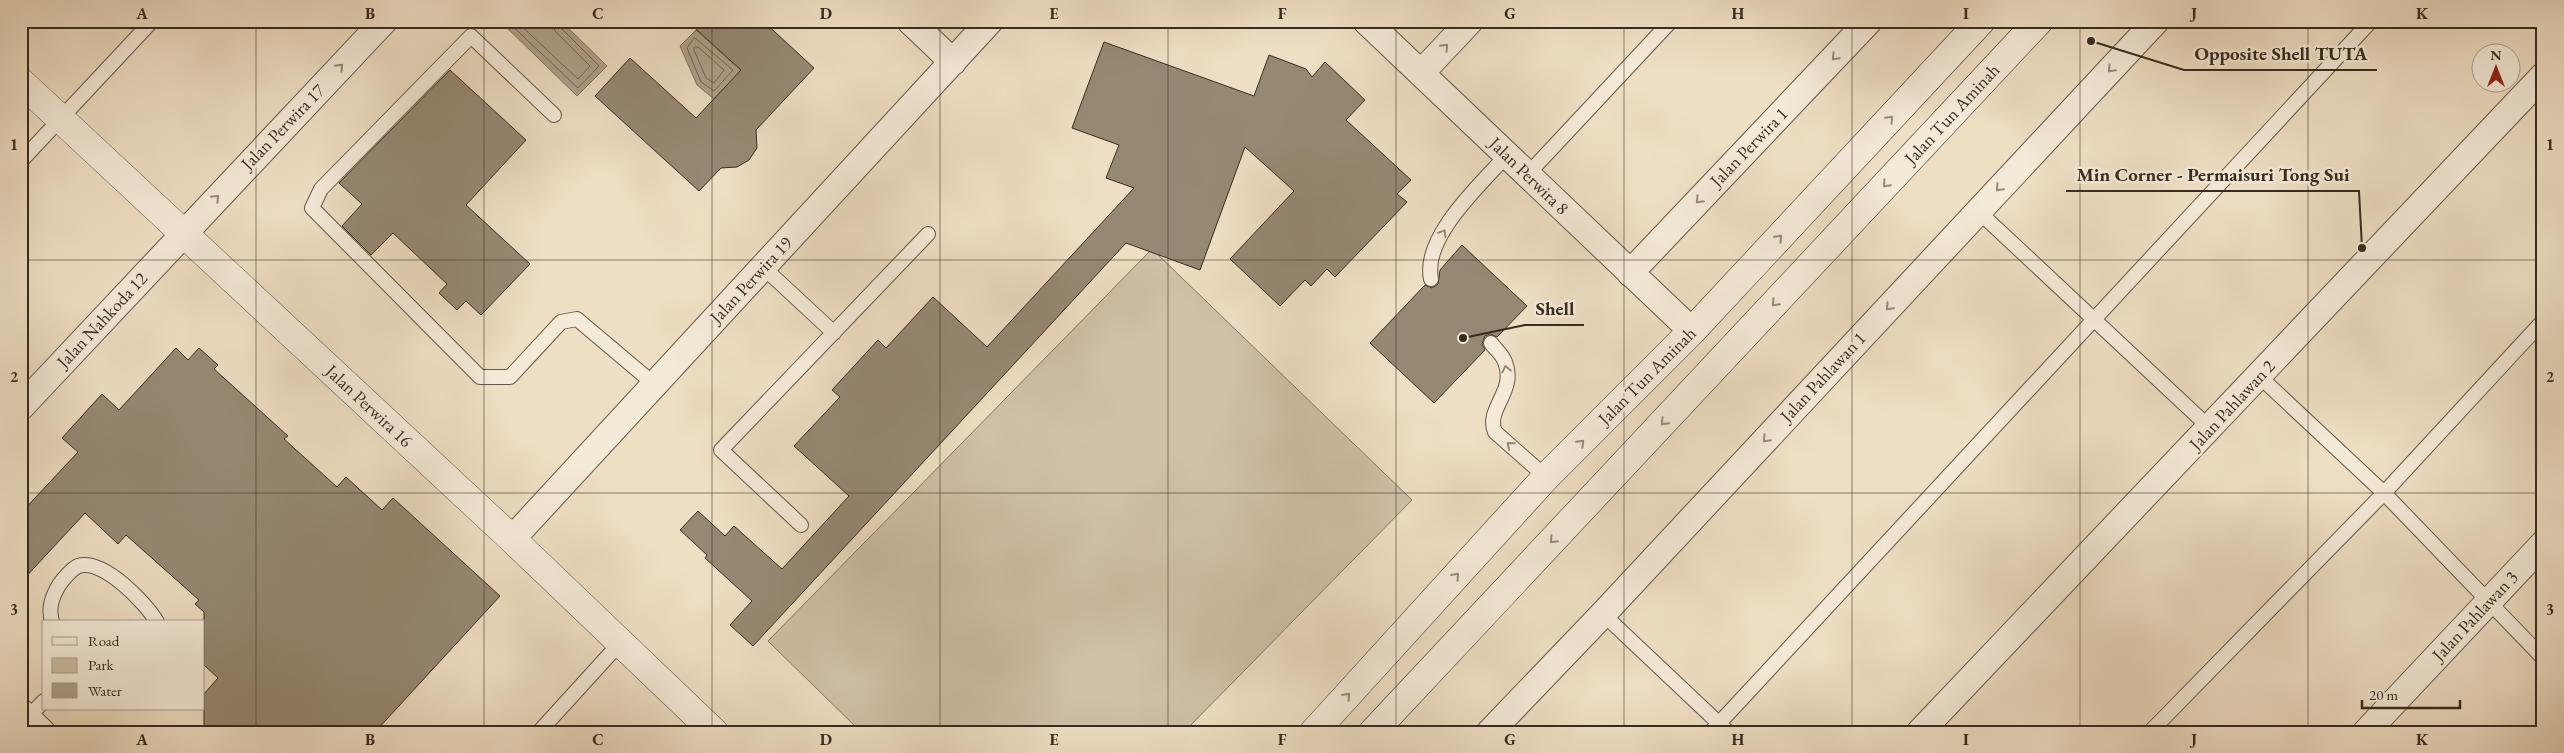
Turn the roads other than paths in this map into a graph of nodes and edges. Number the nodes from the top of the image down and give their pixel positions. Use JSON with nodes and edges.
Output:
{"nodes":[{"id":1,"x":152,"y":21,"type":"edge"},
{"id":2,"x":384,"y":21,"type":"edge"},
{"id":3,"x":910,"y":21,"type":"edge"},
{"id":4,"x":990,"y":21,"type":"edge"},
{"id":5,"x":1366,"y":21,"type":"edge"},
{"id":6,"x":1470,"y":21,"type":"edge"},
{"id":7,"x":1671,"y":21,"type":"edge"},
{"id":8,"x":1869,"y":21,"type":"edge"},
{"id":9,"x":1981,"y":21,"type":"edge"},
{"id":10,"x":2039,"y":21,"type":"edge"},
{"id":11,"x":2156,"y":21,"type":"edge"},
{"id":12,"x":2371,"y":21,"type":"edge"},
{"id":13,"x":953,"y":62,"type":"junction"},
{"id":14,"x":1421,"y":74,"type":"junction"},
{"id":15,"x":2543,"y":76,"type":"edge"},
{"id":16,"x":21,"y":82,"type":"edge"},
{"id":17,"x":554,"y":115,"type":"dead end"},
{"id":18,"x":60,"y":118,"type":"junction"},
{"id":19,"x":1507,"y":155,"type":"junction"},
{"id":20,"x":21,"y":161,"type":"edge"},
{"id":21,"x":1527,"y":175,"type":"junction"},
{"id":22,"x":1978,"y":211,"type":"junction"},
{"id":23,"x":183,"y":233,"type":"junction"},
{"id":24,"x":928,"y":234,"type":"dead end"},
{"id":25,"x":763,"y":267,"type":"junction"},
{"id":26,"x":1630,"y":273,"type":"junction"},
{"id":27,"x":1431,"y":279,"type":"dead end"},
{"id":28,"x":2095,"y":320,"type":"junction"},
{"id":29,"x":2543,"y":321,"type":"edge"},
{"id":30,"x":1692,"y":331,"type":"junction"},
{"id":31,"x":834,"y":333,"type":"junction"},
{"id":32,"x":1491,"y":343,"type":"dead end"},
{"id":33,"x":2259,"y":376,"type":"junction"},
{"id":34,"x":654,"y":384,"type":"junction"},
{"id":35,"x":21,"y":407,"type":"edge"},
{"id":36,"x":2210,"y":428,"type":"junction"},
{"id":37,"x":1546,"y":477,"type":"junction"},
{"id":38,"x":2384,"y":494,"type":"junction"},
{"id":39,"x":801,"y":525,"type":"dead end"},
{"id":40,"x":512,"y":539,"type":"junction"},
{"id":41,"x":2543,"y":544,"type":"edge"},
{"id":42,"x":2489,"y":601,"type":"junction"},
{"id":43,"x":1603,"y":614,"type":"junction"},
{"id":44,"x":51,"y":620,"type":"edge"},
{"id":45,"x":156,"y":620,"type":"edge"},
{"id":46,"x":620,"y":643,"type":"junction"},
{"id":47,"x":2543,"y":658,"type":"edge"},
{"id":48,"x":1719,"y":729,"type":"edge"},
{"id":49,"x":539,"y":732,"type":"edge"},
{"id":50,"x":714,"y":732,"type":"edge"},
{"id":51,"x":1314,"y":732,"type":"edge"},
{"id":52,"x":1373,"y":732,"type":"edge"},
{"id":53,"x":1490,"y":732,"type":"edge"},
{"id":54,"x":1920,"y":732,"type":"edge"},
{"id":55,"x":2150,"y":732,"type":"edge"},
{"id":56,"x":2366,"y":732,"type":"edge"}],
"edges":[{"from":1,"to":18,"type":"lane"},
{"from":23,"to":2,"type":"street","name":"Jalan Perwira 17","one_way":true},
{"from":3,"to":13,"type":"street"},
{"from":4,"to":13,"type":"street","name":"Jalan Perwira 19"},
{"from":5,"to":14,"type":"street","name":"Jalan Perwira 8"},
{"from":14,"to":6,"type":"street","one_way":true},
{"from":7,"to":21,"type":"lane"},
{"from":8,"to":26,"type":"street","name":"Jalan Perwira 1","one_way":true},
{"from":30,"to":9,"type":"main road","name":"Jalan Tun Aminah","one_way":true},
{"from":10,"to":52,"type":"main road","name":"Jalan Tun Aminah","one_way":true},
{"from":11,"to":22,"type":"street","name":"Jalan Pahlawan 1","one_way":true},
{"from":12,"to":28,"type":"lane"},
{"from":13,"to":25,"type":"street","name":"Jalan Perwira 19"},
{"from":14,"to":19,"type":"street","name":"Jalan Perwira 8"},
{"from":15,"to":33,"type":"street","name":"Jalan Pahlawan 2"},
{"from":16,"to":18,"type":"main road","name":"Jalan Perwira 16"},
{"from":17,"to":34,"type":"lane"},
{"from":18,"to":20,"type":"lane"},
{"from":18,"to":23,"type":"main road","name":"Jalan Perwira 16"},
{"from":19,"to":21,"type":"street","name":"Jalan Perwira 8"},
{"from":27,"to":19,"type":"lane","one_way":true},
{"from":21,"to":26,"type":"street","name":"Jalan Perwira 8"},
{"from":22,"to":28,"type":"lane"},
{"from":22,"to":43,"type":"street","name":"Jalan Pahlawan 1","one_way":true},
{"from":23,"to":35,"type":"street","name":"Jalan Nahkoda 12"},
{"from":23,"to":40,"type":"main road","name":"Jalan Perwira 16"},
{"from":24,"to":31,"type":"lane"},
{"from":25,"to":31,"type":"lane"},
{"from":25,"to":34,"type":"street","name":"Jalan Perwira 19"},
{"from":26,"to":30,"type":"street","name":"Jalan Perwira 8"},
{"from":28,"to":36,"type":"lane"},
{"from":28,"to":48,"type":"lane"},
{"from":29,"to":38,"type":"lane"},
{"from":37,"to":30,"type":"main road","name":"Jalan Tun Aminah","one_way":true},
{"from":31,"to":39,"type":"lane"},
{"from":37,"to":32,"type":"lane","one_way":true},
{"from":33,"to":36,"type":"street","name":"Jalan Pahlawan 2"},
{"from":33,"to":38,"type":"lane"},
{"from":34,"to":40,"type":"street","name":"Jalan Perwira 19"},
{"from":36,"to":54,"type":"street","name":"Jalan Pahlawan 2"},
{"from":51,"to":37,"type":"main road","name":"Jalan Tun Aminah","one_way":true},
{"from":38,"to":42,"type":"lane"},
{"from":38,"to":55,"type":"lane"},
{"from":40,"to":46,"type":"main road","name":"Jalan Perwira 16"},
{"from":41,"to":42,"type":"street","name":"Jalan Pahlawan 3"},
{"from":42,"to":47,"type":"lane"},
{"from":42,"to":56,"type":"street","name":"Jalan Pahlawan 3"},
{"from":43,"to":48,"type":"lane"},
{"from":43,"to":53,"type":"street","name":"Jalan Pahlawan 1"},
{"from":44,"to":45,"type":"lane"},
{"from":46,"to":49,"type":"lane"},
{"from":46,"to":50,"type":"main road","name":"Jalan Perwira 16"}]}
